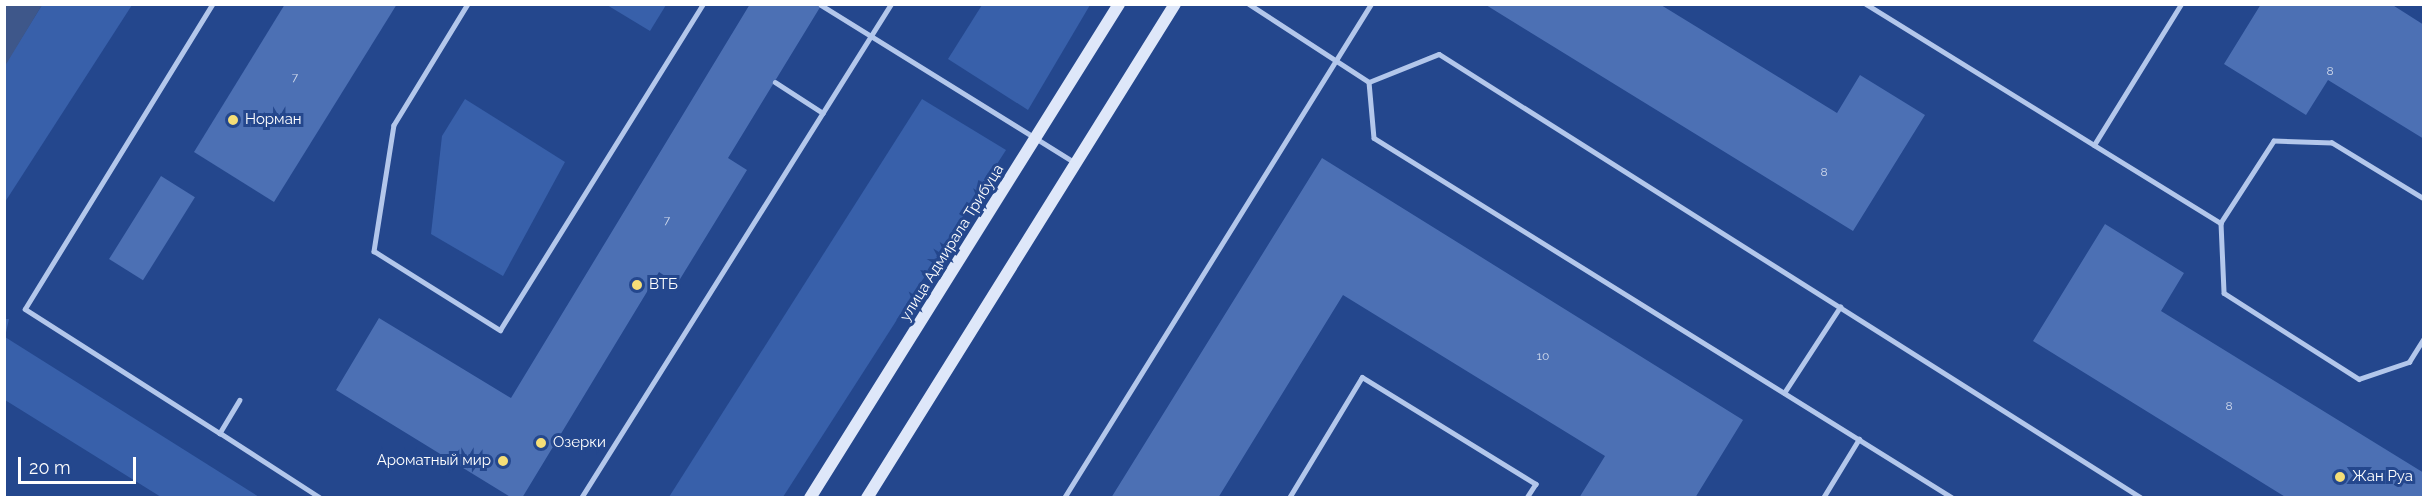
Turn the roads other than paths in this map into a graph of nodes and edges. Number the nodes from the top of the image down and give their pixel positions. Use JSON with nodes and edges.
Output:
{"nodes":[{"id":1,"x":213,"y":4,"type":"edge"},
{"id":2,"x":468,"y":4,"type":"edge"},
{"id":3,"x":703,"y":4,"type":"edge"},
{"id":4,"x":891,"y":4,"type":"edge"},
{"id":5,"x":1119,"y":4,"type":"edge"},
{"id":6,"x":1175,"y":4,"type":"edge"},
{"id":7,"x":1249,"y":4,"type":"edge"},
{"id":8,"x":1371,"y":4,"type":"edge"},
{"id":9,"x":1866,"y":4,"type":"edge"},
{"id":10,"x":2181,"y":4,"type":"edge"},
{"id":11,"x":821,"y":5,"type":"edge"},
{"id":12,"x":872,"y":35,"type":"junction"},
{"id":13,"x":1336,"y":62,"type":"junction"},
{"id":14,"x":775,"y":82,"type":"dead end"},
{"id":15,"x":1369,"y":82,"type":"junction"},
{"id":16,"x":823,"y":113,"type":"junction"},
{"id":17,"x":1035,"y":139,"type":"junction"},
{"id":18,"x":2094,"y":145,"type":"junction"},
{"id":19,"x":1076,"y":164,"type":"junction"},
{"id":20,"x":2424,"y":199,"type":"edge"},
{"id":21,"x":2221,"y":223,"type":"junction"},
{"id":22,"x":1840,"y":307,"type":"junction"},
{"id":23,"x":2424,"y":338,"type":"edge"},
{"id":24,"x":1784,"y":393,"type":"junction"},
{"id":25,"x":240,"y":400,"type":"dead end"},
{"id":26,"x":219,"y":433,"type":"junction"},
{"id":27,"x":1859,"y":439,"type":"junction"},
{"id":28,"x":321,"y":498,"type":"edge"},
{"id":29,"x":581,"y":498,"type":"edge"},
{"id":30,"x":810,"y":498,"type":"edge"},
{"id":31,"x":867,"y":498,"type":"edge"},
{"id":32,"x":1064,"y":498,"type":"edge"},
{"id":33,"x":1289,"y":498,"type":"edge"},
{"id":34,"x":1527,"y":498,"type":"edge"},
{"id":35,"x":1823,"y":498,"type":"edge"},
{"id":36,"x":1953,"y":498,"type":"edge"},
{"id":37,"x":2142,"y":498,"type":"edge"}],
"edges":[{"from":1,"to":26,"type":"lane"},
{"from":2,"to":3,"type":"lane"},
{"from":4,"to":12,"type":"lane"},
{"from":5,"to":17,"type":"street","name":"улица Адмирала Трибуца"},
{"from":6,"to":19,"type":"street"},
{"from":7,"to":13,"type":"lane"},
{"from":8,"to":13,"type":"lane"},
{"from":9,"to":18,"type":"lane"},
{"from":10,"to":18,"type":"lane"},
{"from":11,"to":12,"type":"lane"},
{"from":12,"to":16,"type":"lane"},
{"from":12,"to":17,"type":"lane"},
{"from":13,"to":15,"type":"lane"},
{"from":13,"to":32,"type":"lane"},
{"from":14,"to":16,"type":"lane"},
{"from":15,"to":22,"type":"lane"},
{"from":15,"to":24,"type":"lane"},
{"from":16,"to":29,"type":"lane"},
{"from":17,"to":19,"type":"lane"},
{"from":17,"to":30,"type":"street","name":"улица Адмирала Трибуца"},
{"from":18,"to":21,"type":"lane"},
{"from":19,"to":31,"type":"street"},
{"from":20,"to":21,"type":"lane"},
{"from":21,"to":23,"type":"lane"},
{"from":22,"to":24,"type":"lane"},
{"from":22,"to":37,"type":"lane"},
{"from":24,"to":27,"type":"lane"},
{"from":25,"to":26,"type":"lane"},
{"from":26,"to":28,"type":"lane"},
{"from":27,"to":35,"type":"lane"},
{"from":27,"to":36,"type":"lane"},
{"from":33,"to":34,"type":"lane"}]}
